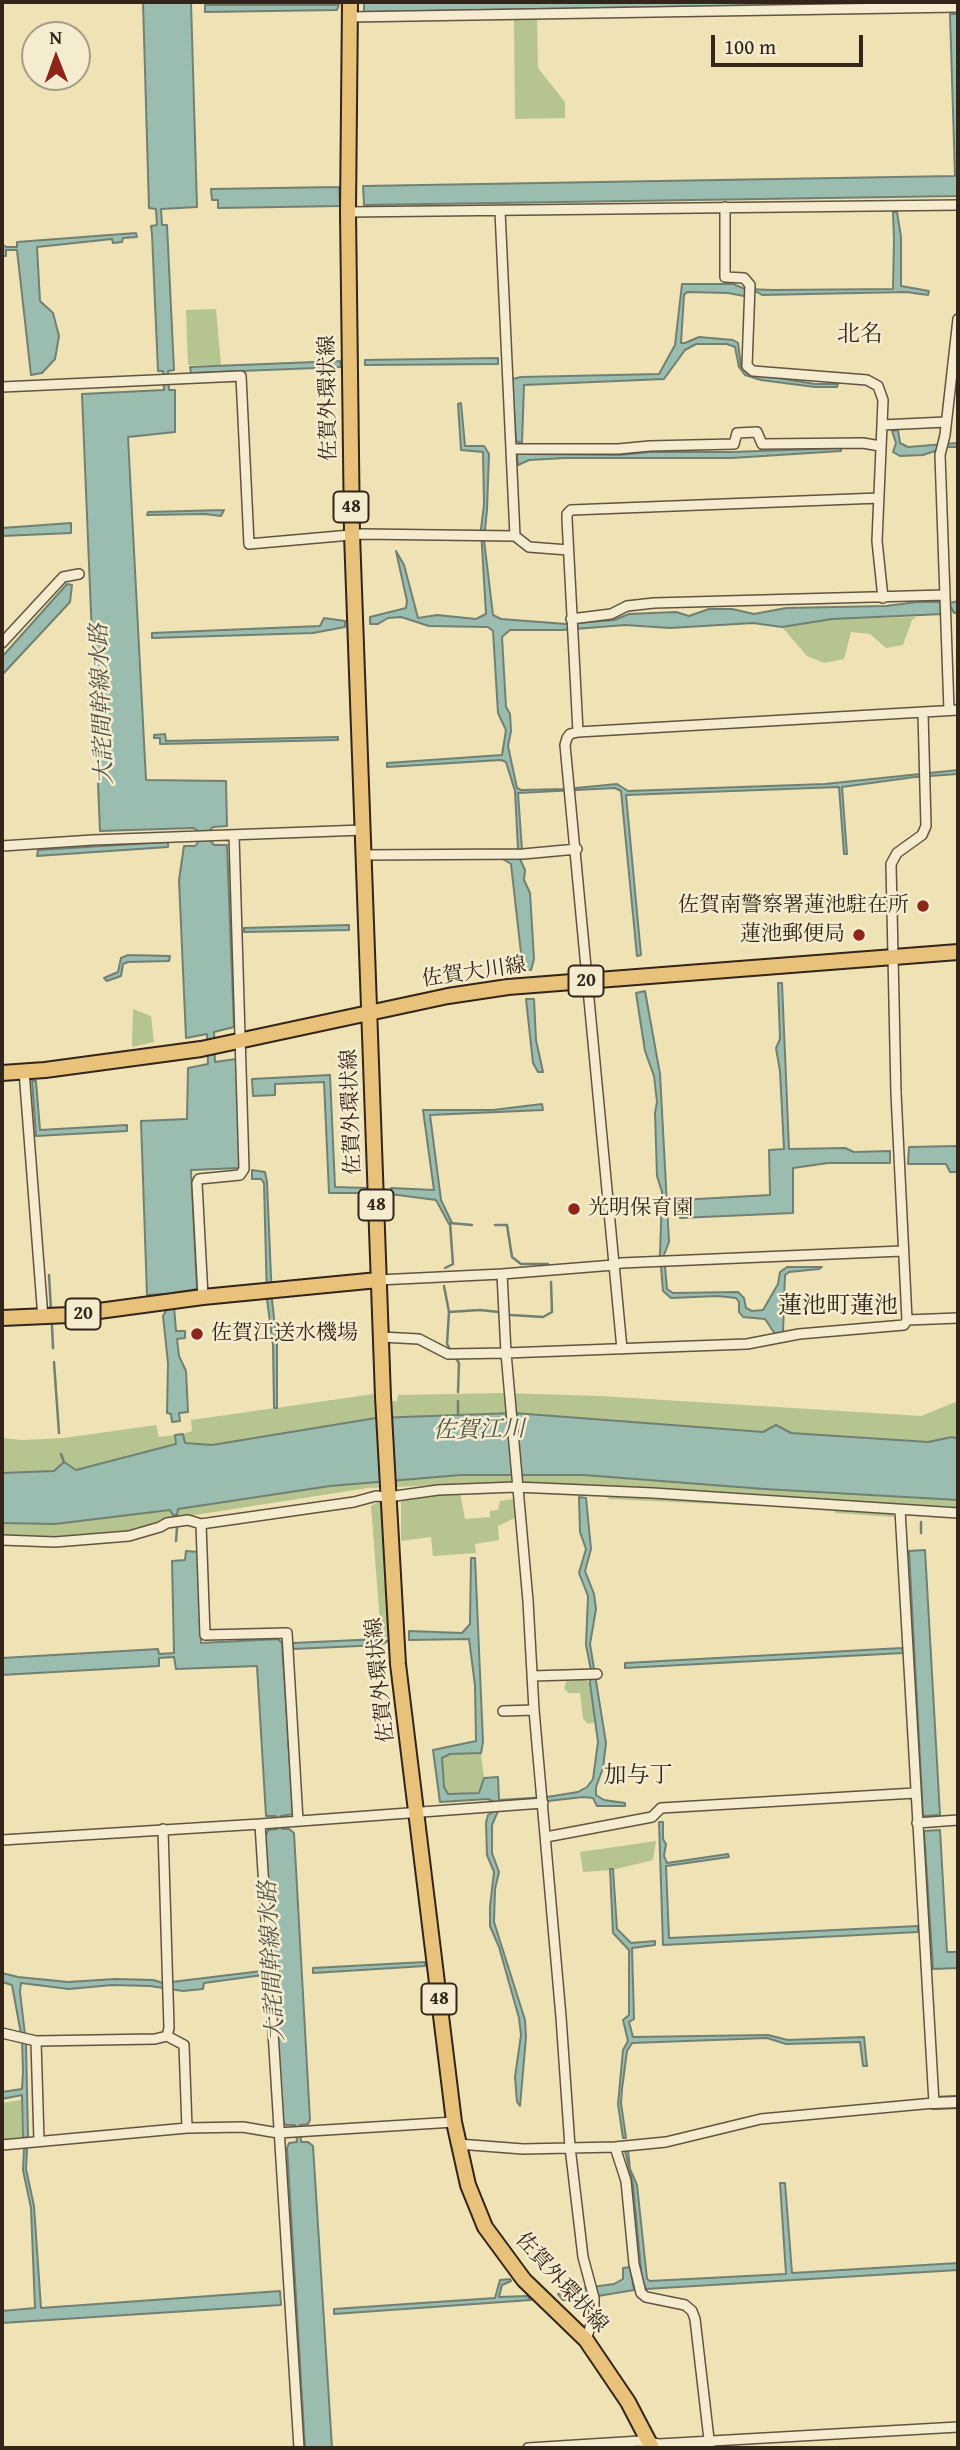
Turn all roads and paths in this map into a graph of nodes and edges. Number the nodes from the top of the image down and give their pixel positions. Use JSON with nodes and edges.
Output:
{"nodes":[{"id":1,"x":350,"y":2,"type":"edge"},
{"id":2,"x":956,"y":8,"type":"edge"},
{"id":3,"x":350,"y":17,"type":"junction"},
{"id":4,"x":958,"y":205,"type":"edge"},
{"id":5,"x":724,"y":207,"type":"junction"},
{"id":6,"x":500,"y":211,"type":"junction"},
{"id":7,"x":348,"y":212,"type":"junction"},
{"id":8,"x":958,"y":319,"type":"edge"},
{"id":9,"x":2,"y":387,"type":"edge"},
{"id":10,"x":946,"y":422,"type":"junction"},
{"id":11,"x":882,"y":425,"type":"junction"},
{"id":12,"x":880,"y":446,"type":"junction"},
{"id":13,"x":511,"y":449,"type":"junction"},
{"id":14,"x":879,"y":498,"type":"junction"},
{"id":15,"x":352,"y":534,"type":"junction"},
{"id":16,"x":515,"y":536,"type":"junction"},
{"id":17,"x":568,"y":550,"type":"junction"},
{"id":18,"x":79,"y":574,"type":"dead end"},
{"id":19,"x":883,"y":598,"type":"junction"},
{"id":20,"x":945,"y":602,"type":"junction"},
{"id":21,"x":571,"y":624,"type":"junction"},
{"id":22,"x":2,"y":643,"type":"edge"},
{"id":23,"x":954,"y":710,"type":"edge"},
{"id":24,"x":923,"y":713,"type":"junction"},
{"id":25,"x":578,"y":732,"type":"junction"},
{"id":26,"x":363,"y":830,"type":"junction"},
{"id":27,"x":234,"y":836,"type":"junction"},
{"id":28,"x":2,"y":846,"type":"edge"},
{"id":29,"x":576,"y":849,"type":"junction"},
{"id":30,"x":364,"y":855,"type":"junction"},
{"id":31,"x":958,"y":952,"type":"edge"},
{"id":32,"x":894,"y":957,"type":"junction"},
{"id":33,"x":589,"y":981,"type":"junction"},
{"id":34,"x":369,"y":1013,"type":"junction"},
{"id":35,"x":240,"y":1041,"type":"junction"},
{"id":36,"x":24,"y":1072,"type":"junction"},
{"id":37,"x":2,"y":1073,"type":"edge"},
{"id":38,"x":902,"y":1251,"type":"junction"},
{"id":39,"x":614,"y":1265,"type":"junction"},
{"id":40,"x":502,"y":1274,"type":"junction"},
{"id":41,"x":378,"y":1280,"type":"junction"},
{"id":42,"x":203,"y":1297,"type":"junction"},
{"id":43,"x":2,"y":1318,"type":"edge"},
{"id":44,"x":43,"y":1318,"type":"junction"},
{"id":45,"x":958,"y":1318,"type":"edge"},
{"id":46,"x":907,"y":1320,"type":"junction"},
{"id":47,"x":381,"y":1337,"type":"junction"},
{"id":48,"x":622,"y":1349,"type":"junction"},
{"id":49,"x":506,"y":1353,"type":"junction"},
{"id":50,"x":516,"y":1485,"type":"junction"},
{"id":51,"x":388,"y":1493,"type":"junction"},
{"id":52,"x":900,"y":1510,"type":"junction"},
{"id":53,"x":958,"y":1513,"type":"edge"},
{"id":54,"x":201,"y":1524,"type":"junction"},
{"id":55,"x":2,"y":1540,"type":"edge"},
{"id":56,"x":593,"y":1674,"type":"dead end"},
{"id":57,"x":533,"y":1676,"type":"junction"},
{"id":58,"x":534,"y":1710,"type":"junction"},
{"id":59,"x":503,"y":1711,"type":"dead end"},
{"id":60,"x":915,"y":1793,"type":"junction"},
{"id":61,"x":542,"y":1799,"type":"junction"},
{"id":62,"x":417,"y":1811,"type":"junction"},
{"id":63,"x":958,"y":1820,"type":"edge"},
{"id":64,"x":298,"y":1821,"type":"junction"},
{"id":65,"x":917,"y":1823,"type":"junction"},
{"id":66,"x":260,"y":1824,"type":"junction"},
{"id":67,"x":163,"y":1829,"type":"junction"},
{"id":68,"x":546,"y":1837,"type":"junction"},
{"id":69,"x":2,"y":1840,"type":"edge"},
{"id":70,"x":2,"y":2033,"type":"edge"},
{"id":71,"x":167,"y":2036,"type":"junction"},
{"id":72,"x":28,"y":2040,"type":"junction"},
{"id":73,"x":958,"y":2102,"type":"edge"},
{"id":74,"x":934,"y":2103,"type":"junction"},
{"id":75,"x":454,"y":2122,"type":"junction"},
{"id":76,"x":187,"y":2128,"type":"junction"},
{"id":77,"x":278,"y":2133,"type":"junction"},
{"id":78,"x":39,"y":2141,"type":"junction"},
{"id":79,"x":458,"y":2144,"type":"junction"},
{"id":80,"x":2,"y":2145,"type":"edge"},
{"id":81,"x":570,"y":2147,"type":"junction"},
{"id":82,"x":615,"y":2147,"type":"junction"},
{"id":83,"x":586,"y":2340,"type":"junction"},
{"id":84,"x":958,"y":2427,"type":"edge"},
{"id":85,"x":710,"y":2444,"type":"edge"},
{"id":86,"x":650,"y":2445,"type":"edge"},
{"id":87,"x":299,"y":2448,"type":"edge"},
{"id":88,"x":528,"y":2448,"type":"edge"}],
"edges":[{"from":1,"to":3,"type":"main road","name":"佐賀外環状線","number":"48"},
{"from":2,"to":3,"type":"street"},
{"from":3,"to":7,"type":"main road","name":"佐賀外環状線","number":"48"},
{"from":4,"to":5,"type":"street"},
{"from":5,"to":6,"type":"street"},
{"from":5,"to":11,"type":"street"},
{"from":6,"to":7,"type":"street"},
{"from":6,"to":13,"type":"street"},
{"from":7,"to":15,"type":"main road","name":"佐賀外環状線","number":"48"},
{"from":8,"to":10,"type":"street"},
{"from":9,"to":15,"type":"street"},
{"from":10,"to":11,"type":"street"},
{"from":10,"to":20,"type":"street"},
{"from":11,"to":12,"type":"street"},
{"from":12,"to":13,"type":"street"},
{"from":12,"to":14,"type":"street"},
{"from":13,"to":16,"type":"street"},
{"from":14,"to":17,"type":"street"},
{"from":14,"to":19,"type":"street"},
{"from":15,"to":16,"type":"street"},
{"from":15,"to":26,"type":"main road","name":"佐賀外環状線","number":"48"},
{"from":16,"to":17,"type":"street"},
{"from":17,"to":21,"type":"street"},
{"from":18,"to":22,"type":"street"},
{"from":19,"to":20,"type":"street"},
{"from":19,"to":21,"type":"street"},
{"from":20,"to":23,"type":"street"},
{"from":21,"to":25,"type":"street"},
{"from":23,"to":24,"type":"street"},
{"from":24,"to":25,"type":"street"},
{"from":24,"to":32,"type":"street"},
{"from":25,"to":29,"type":"street"},
{"from":26,"to":27,"type":"street"},
{"from":26,"to":30,"type":"main road","name":"佐賀外環状線","number":"48"},
{"from":27,"to":28,"type":"street"},
{"from":27,"to":35,"type":"street"},
{"from":29,"to":30,"type":"street"},
{"from":29,"to":33,"type":"street"},
{"from":30,"to":34,"type":"main road","name":"佐賀外環状線","number":"48"},
{"from":31,"to":32,"type":"main road","name":"佐賀大川線","number":"20"},
{"from":32,"to":33,"type":"main road","name":"佐賀大川線","number":"20"},
{"from":32,"to":38,"type":"street"},
{"from":33,"to":34,"type":"main road","name":"佐賀大川線","number":"20"},
{"from":33,"to":39,"type":"street"},
{"from":34,"to":35,"type":"main road","name":"佐賀大川線","number":"20"},
{"from":34,"to":41,"type":"main road","name":"佐賀外環状線","number":"48"},
{"from":35,"to":36,"type":"main road","name":"佐賀大川線","number":"20"},
{"from":35,"to":42,"type":"street"},
{"from":36,"to":37,"type":"main road","name":"佐賀大川線","number":"20"},
{"from":36,"to":44,"type":"street"},
{"from":38,"to":39,"type":"street"},
{"from":38,"to":46,"type":"street"},
{"from":39,"to":40,"type":"street"},
{"from":39,"to":48,"type":"street"},
{"from":40,"to":41,"type":"street"},
{"from":40,"to":49,"type":"street"},
{"from":41,"to":42,"type":"main road","number":"20"},
{"from":41,"to":47,"type":"main road","name":"佐賀外環状線","number":"48"},
{"from":42,"to":44,"type":"main road","number":"20"},
{"from":43,"to":44,"type":"main road","number":"20"},
{"from":45,"to":46,"type":"street"},
{"from":46,"to":48,"type":"street"},
{"from":47,"to":49,"type":"street"},
{"from":47,"to":51,"type":"main road","name":"佐賀外環状線","number":"48"},
{"from":48,"to":49,"type":"street"},
{"from":49,"to":50,"type":"street"},
{"from":50,"to":51,"type":"street"},
{"from":50,"to":52,"type":"street"},
{"from":50,"to":57,"type":"street"},
{"from":51,"to":54,"type":"street"},
{"from":51,"to":62,"type":"main road","name":"佐賀外環状線","number":"48"},
{"from":52,"to":53,"type":"street"},
{"from":52,"to":60,"type":"street"},
{"from":54,"to":55,"type":"street"},
{"from":54,"to":64,"type":"street"},
{"from":56,"to":57,"type":"street"},
{"from":57,"to":58,"type":"street"},
{"from":58,"to":59,"type":"street"},
{"from":58,"to":61,"type":"street"},
{"from":60,"to":65,"type":"street"},
{"from":60,"to":68,"type":"street"},
{"from":61,"to":62,"type":"street"},
{"from":61,"to":68,"type":"street"},
{"from":62,"to":64,"type":"street"},
{"from":62,"to":75,"type":"main road","name":"佐賀外環状線","number":"48"},
{"from":63,"to":65,"type":"street"},
{"from":64,"to":66,"type":"street"},
{"from":65,"to":74,"type":"street"},
{"from":66,"to":67,"type":"street"},
{"from":66,"to":77,"type":"street"},
{"from":67,"to":69,"type":"street"},
{"from":67,"to":71,"type":"street"},
{"from":68,"to":81,"type":"street"},
{"from":70,"to":72,"type":"street"},
{"from":71,"to":72,"type":"street"},
{"from":71,"to":76,"type":"street"},
{"from":72,"to":78,"type":"street"},
{"from":73,"to":74,"type":"street"},
{"from":74,"to":82,"type":"street"},
{"from":75,"to":77,"type":"street"},
{"from":75,"to":79,"type":"main road","name":"佐賀外環状線","number":"48"},
{"from":76,"to":77,"type":"street"},
{"from":76,"to":78,"type":"street"},
{"from":77,"to":87,"type":"street"},
{"from":78,"to":80,"type":"street"},
{"from":79,"to":81,"type":"street"},
{"from":79,"to":83,"type":"main road","name":"佐賀外環状線","number":"48"},
{"from":81,"to":82,"type":"street"},
{"from":81,"to":83,"type":"street"},
{"from":82,"to":85,"type":"street"},
{"from":83,"to":86,"type":"main road","name":"佐賀外環状線","number":"48"},
{"from":84,"to":85,"type":"street"},
{"from":85,"to":86,"type":"street"},
{"from":86,"to":88,"type":"street"}]}
